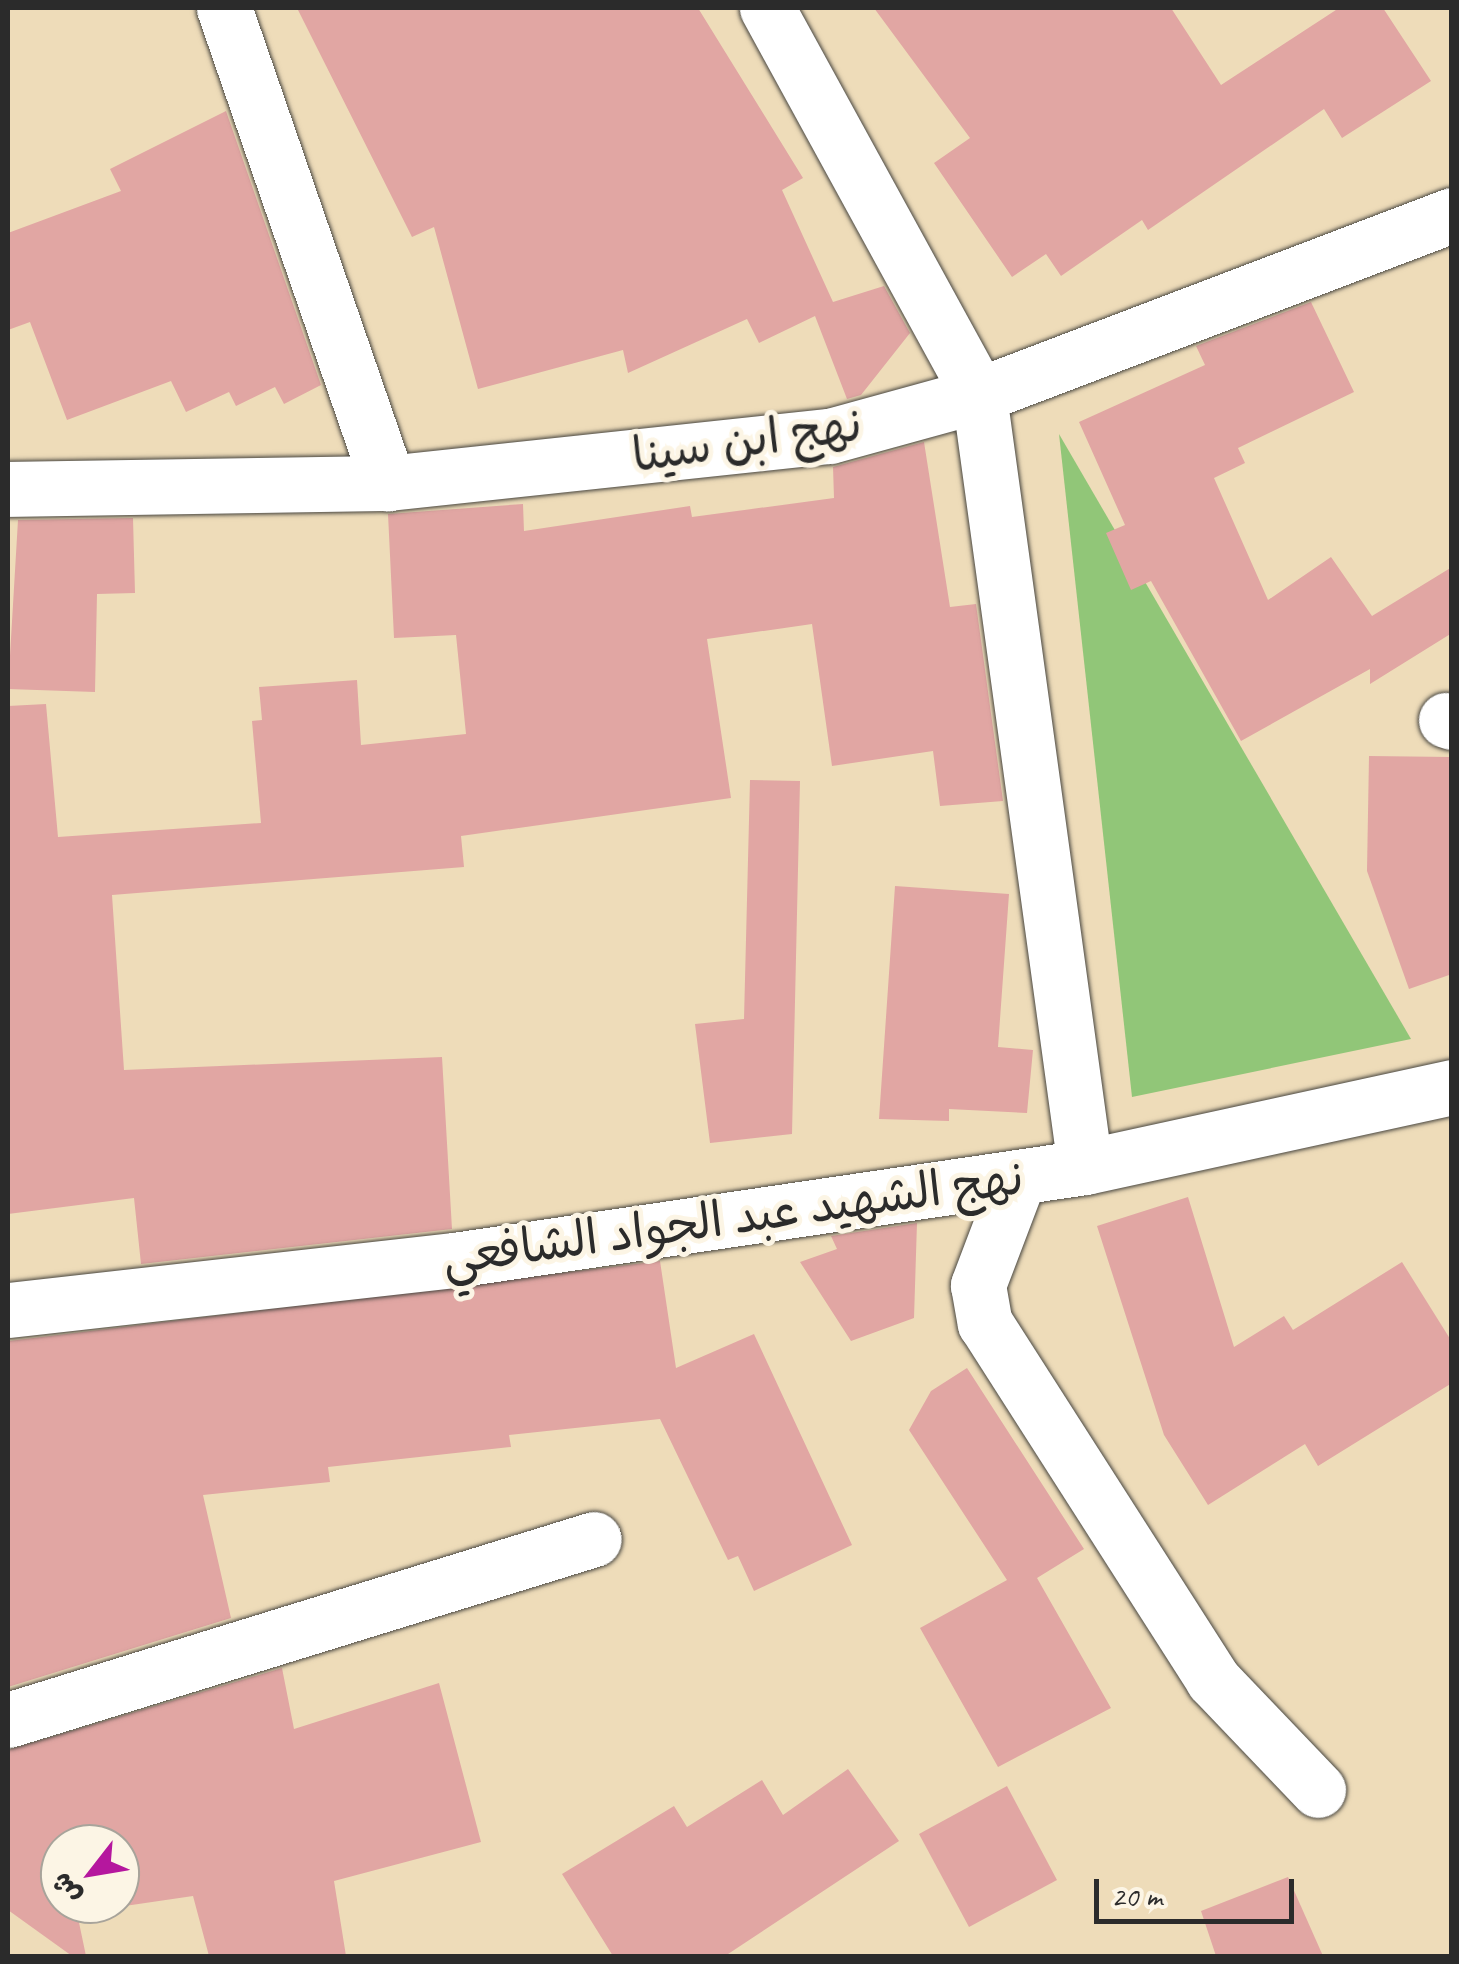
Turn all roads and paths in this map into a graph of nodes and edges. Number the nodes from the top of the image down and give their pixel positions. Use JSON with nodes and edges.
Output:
{"nodes":[{"id":1,"x":224,"y":8,"type":"edge"},
{"id":2,"x":767,"y":8,"type":"edge"},
{"id":3,"x":1452,"y":215,"type":"edge"},
{"id":4,"x":978,"y":394,"type":"junction"},
{"id":5,"x":388,"y":483,"type":"junction"},
{"id":6,"x":8,"y":489,"type":"edge"},
{"id":7,"x":1452,"y":1087,"type":"edge"},
{"id":8,"x":1084,"y":1167,"type":"junction"},
{"id":9,"x":1020,"y":1176,"type":"junction"},
{"id":10,"x":8,"y":1310,"type":"edge"},
{"id":11,"x":594,"y":1539,"type":"dead end"},
{"id":12,"x":8,"y":1720,"type":"edge"},
{"id":13,"x":1318,"y":1790,"type":"dead end"}],
"edges":[{"from":1,"to":5,"type":"street"},
{"from":2,"to":4,"type":"street"},
{"from":3,"to":4,"type":"street","name":"نهج ابن سينا"},
{"from":4,"to":5,"type":"street","name":"نهج ابن سينا"},
{"from":4,"to":8,"type":"street"},
{"from":5,"to":6,"type":"street","name":"نهج ابن سينا"},
{"from":7,"to":8,"type":"street","name":"نهج الشهيد عبد الجواد الشافعي"},
{"from":8,"to":9,"type":"street","name":"نهج الشهيد عبد الجواد الشافعي"},
{"from":9,"to":10,"type":"street","name":"نهج الشهيد عبد الجواد الشافعي"},
{"from":9,"to":13,"type":"street"},
{"from":11,"to":12,"type":"street"}]}
